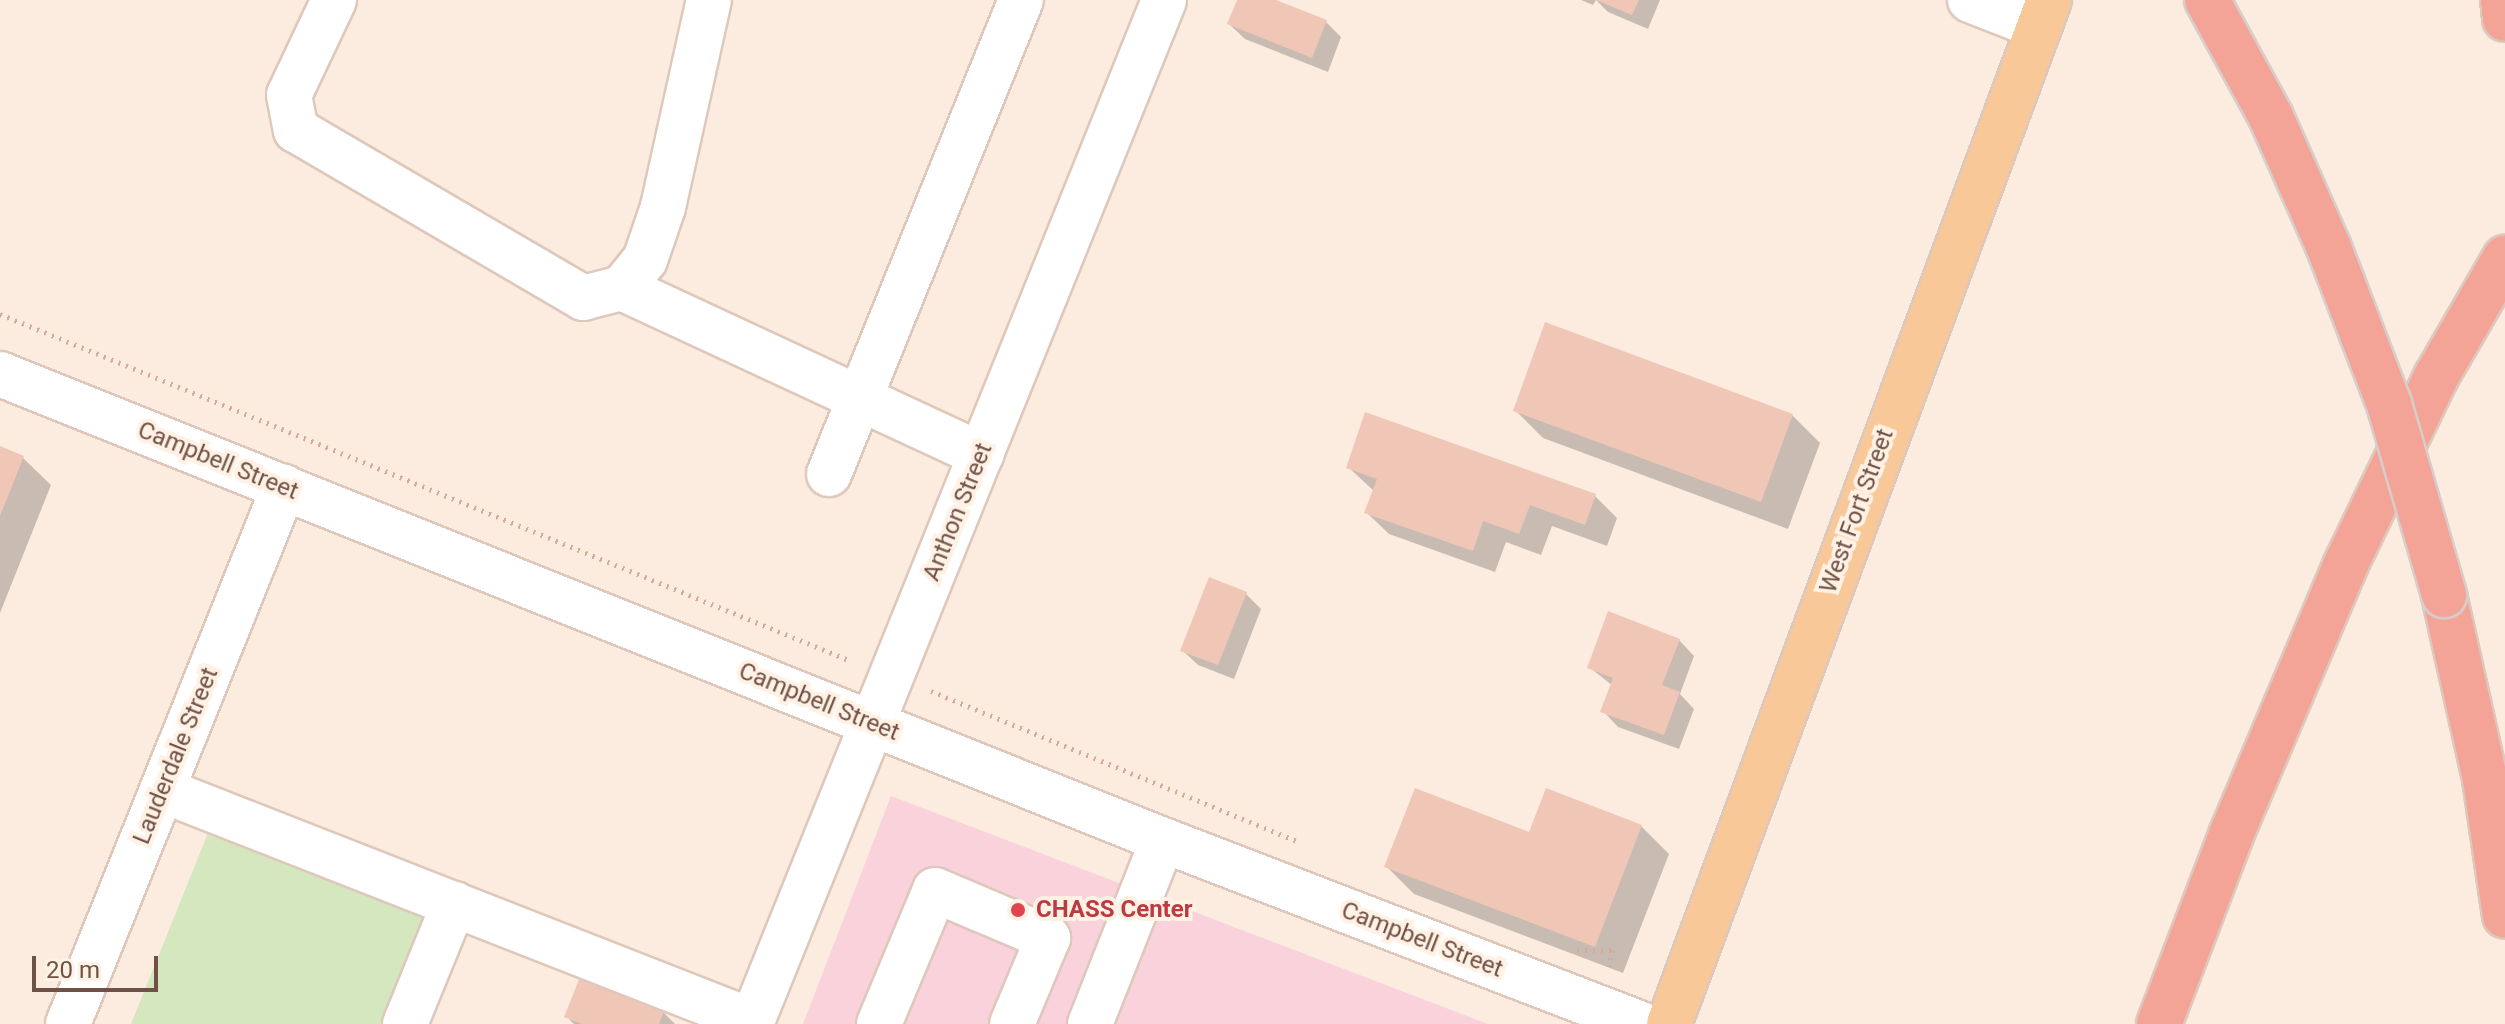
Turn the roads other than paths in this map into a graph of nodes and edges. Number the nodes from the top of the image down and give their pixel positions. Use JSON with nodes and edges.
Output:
{"nodes":[{"id":1,"x":334,"y":0,"type":"edge"},
{"id":2,"x":709,"y":0,"type":"edge"},
{"id":3,"x":1021,"y":0,"type":"edge"},
{"id":4,"x":1164,"y":0,"type":"edge"},
{"id":5,"x":1970,"y":0,"type":"edge"},
{"id":6,"x":2207,"y":0,"type":"edge"},
{"id":7,"x":2503,"y":0,"type":"edge"},
{"id":8,"x":2044,"y":14,"type":"edge"},
{"id":9,"x":2505,"y":19,"type":"edge"},
{"id":10,"x":2505,"y":258,"type":"edge"},
{"id":11,"x":622,"y":288,"type":"junction"},
{"id":12,"x":0,"y":374,"type":"edge"},
{"id":13,"x":858,"y":402,"type":"junction"},
{"id":14,"x":981,"y":455,"type":"junction"},
{"id":15,"x":829,"y":474,"type":"dead end"},
{"id":16,"x":284,"y":487,"type":"junction"},
{"id":17,"x":872,"y":723,"type":"junction"},
{"id":18,"x":162,"y":790,"type":"junction"},
{"id":19,"x":1163,"y":840,"type":"junction"},
{"id":20,"x":454,"y":904,"type":"junction"},
{"id":21,"x":2505,"y":916,"type":"edge"},
{"id":22,"x":752,"y":1023,"type":"edge"},
{"id":23,"x":68,"y":1024,"type":"edge"},
{"id":24,"x":405,"y":1024,"type":"edge"},
{"id":25,"x":879,"y":1024,"type":"edge"},
{"id":26,"x":1012,"y":1024,"type":"edge"},
{"id":27,"x":1090,"y":1024,"type":"edge"},
{"id":28,"x":1641,"y":1024,"type":"edge"},
{"id":29,"x":1669,"y":1024,"type":"edge"},
{"id":30,"x":2159,"y":1024,"type":"edge"}],
"edges":[{"from":1,"to":11,"type":"street"},
{"from":2,"to":11,"type":"street"},
{"from":3,"to":13,"type":"street"},
{"from":4,"to":14,"type":"street","name":"Anthon Street"},
{"from":5,"to":8,"type":"street"},
{"from":6,"to":21,"type":"highway","bridge":true},
{"from":7,"to":9,"type":"highway"},
{"from":8,"to":29,"type":"main road","name":"West Fort Street"},
{"from":10,"to":30,"type":"highway"},
{"from":11,"to":13,"type":"street"},
{"from":12,"to":16,"type":"street","name":"Campbell Street"},
{"from":13,"to":14,"type":"street"},
{"from":13,"to":15,"type":"street"},
{"from":14,"to":17,"type":"street","name":"Anthon Street"},
{"from":16,"to":17,"type":"street","name":"Campbell Street"},
{"from":16,"to":18,"type":"street","name":"Lauderdale Street"},
{"from":17,"to":19,"type":"street","name":"Campbell Street"},
{"from":17,"to":22,"type":"street","name":"Anthon Street"},
{"from":18,"to":20,"type":"street"},
{"from":18,"to":23,"type":"street","name":"Lauderdale Street"},
{"from":19,"to":27,"type":"street"},
{"from":19,"to":28,"type":"street","name":"Campbell Street"},
{"from":20,"to":22,"type":"street"},
{"from":20,"to":24,"type":"street"},
{"from":25,"to":26,"type":"street"}]}
